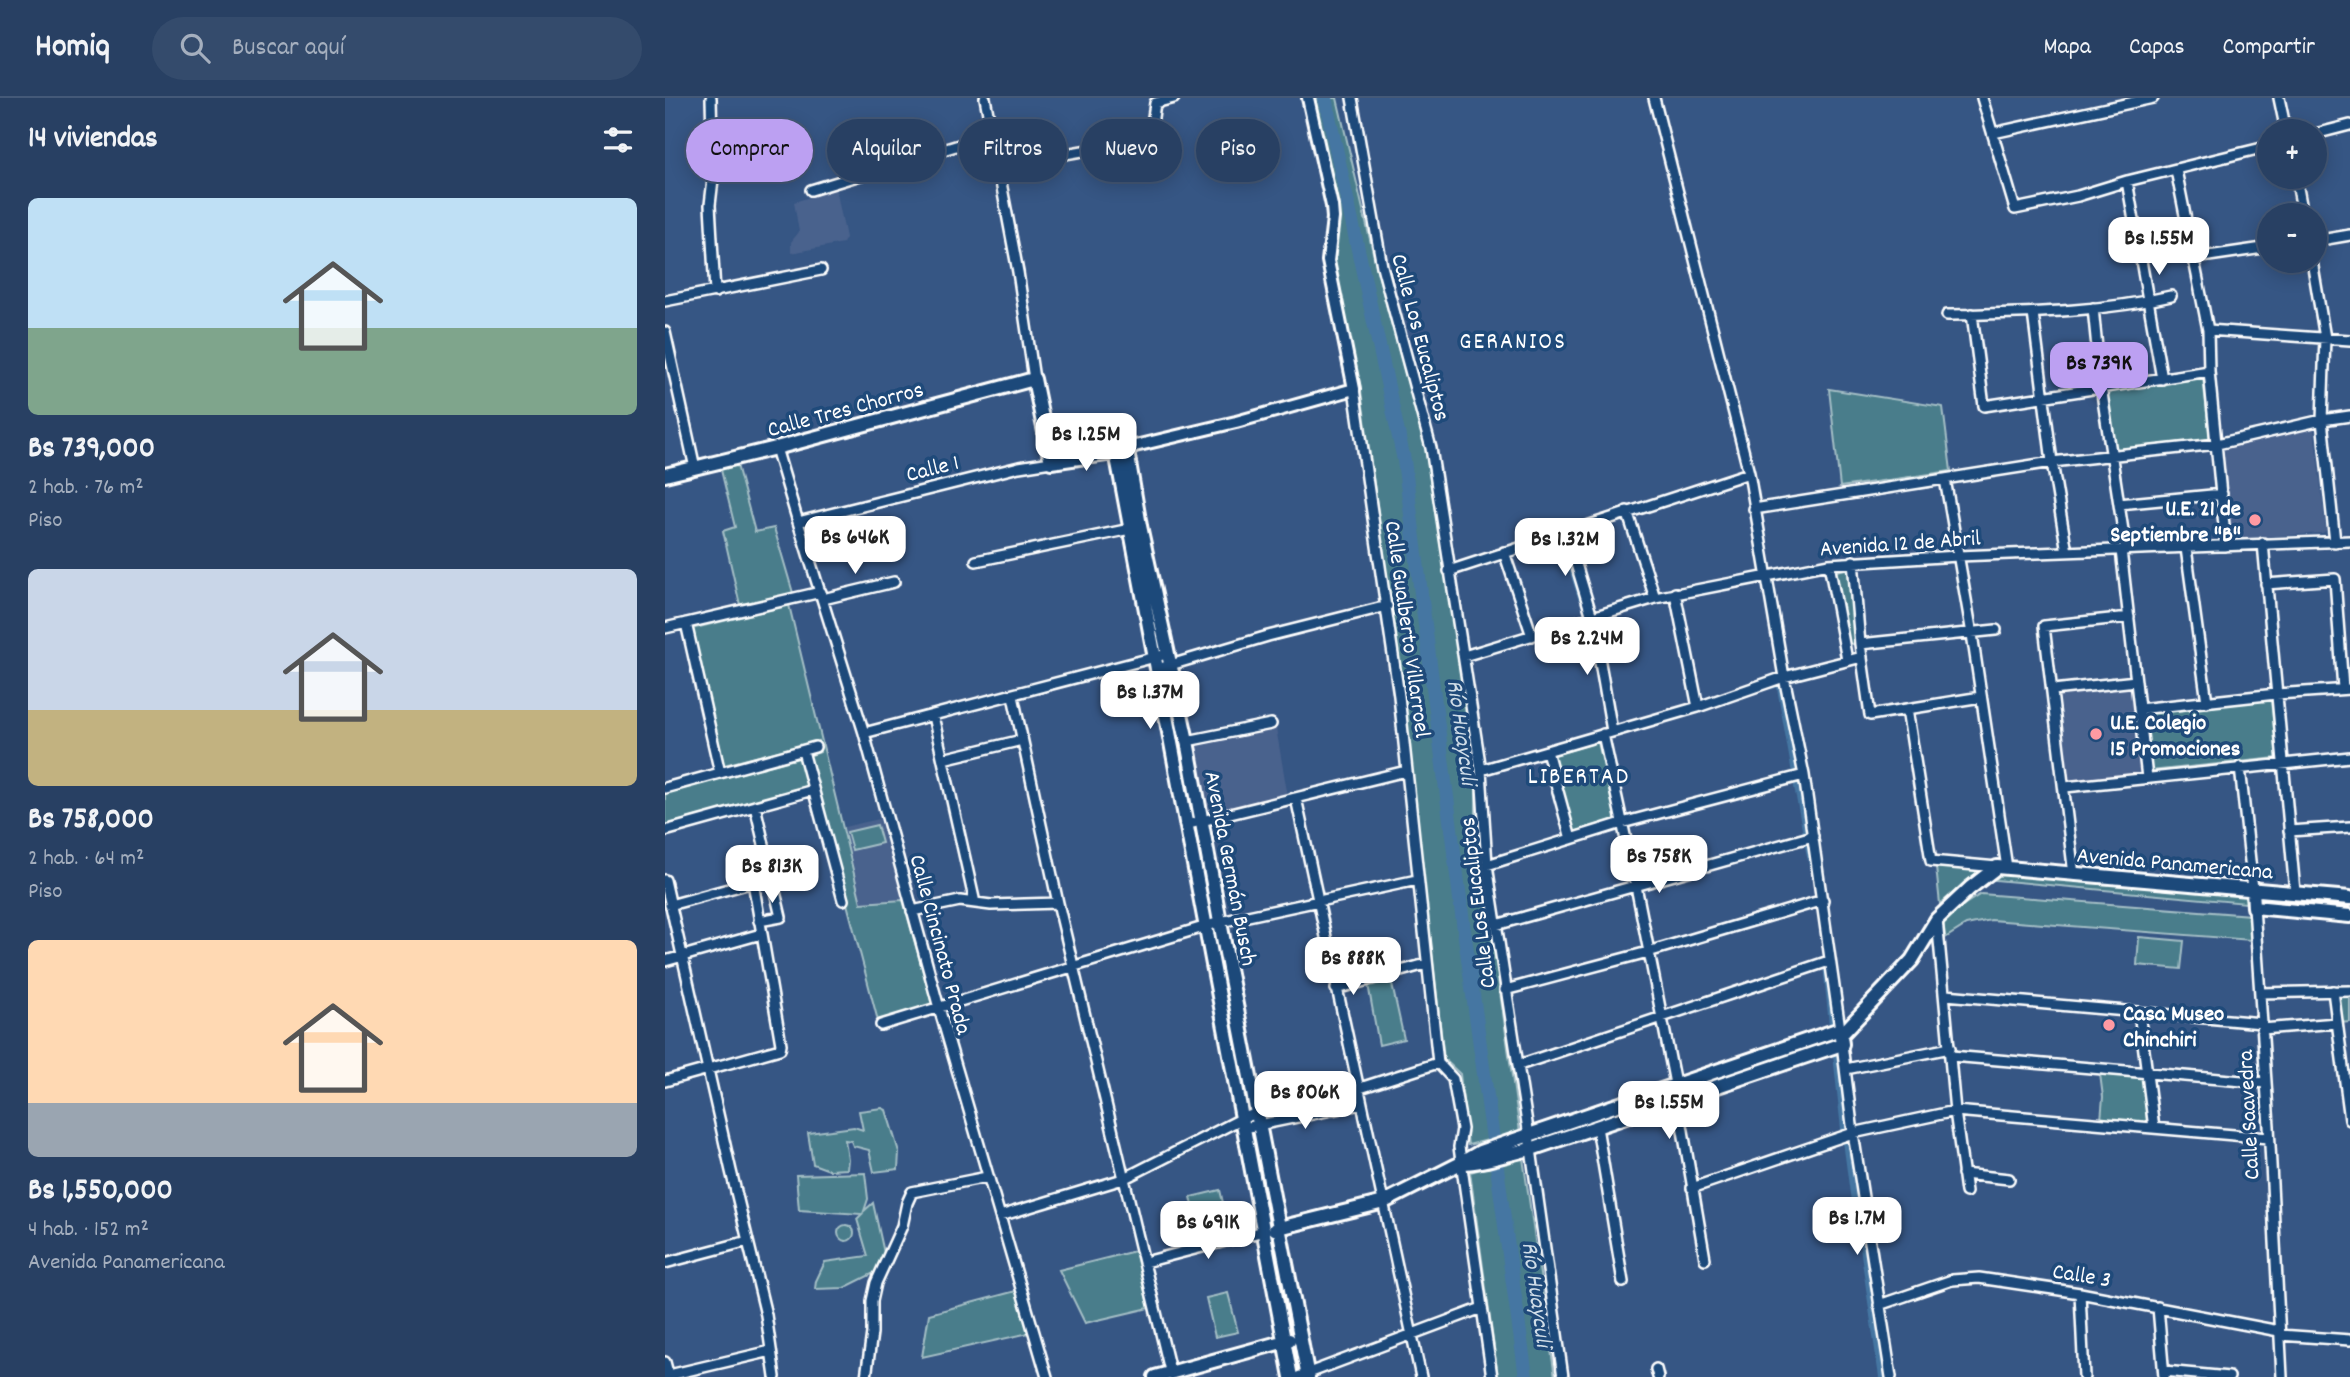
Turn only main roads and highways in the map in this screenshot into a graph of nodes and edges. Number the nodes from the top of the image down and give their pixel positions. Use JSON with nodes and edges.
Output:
{"nodes":[{"id":1,"x":1121,"y":452,"type":"joint"},
{"id":2,"x":1051,"y":462,"type":"joint"},
{"id":3,"x":665,"y":475,"type":"edge"},
{"id":4,"x":1163,"y":661,"type":"junction"},
{"id":5,"x":2253,"y":889,"type":"junction"},
{"id":6,"x":2350,"y":898,"type":"edge"},
{"id":7,"x":2254,"y":907,"type":"joint"},
{"id":8,"x":2350,"y":916,"type":"edge"},
{"id":9,"x":1841,"y":1036,"type":"junction"},
{"id":10,"x":1499,"y":1151,"type":"junction"},
{"id":11,"x":1280,"y":1227,"type":"junction"},
{"id":12,"x":1264,"y":1231,"type":"junction"},
{"id":13,"x":1300,"y":1337,"type":"junction"},
{"id":14,"x":1284,"y":1341,"type":"junction"},
{"id":15,"x":1171,"y":1375,"type":"edge"},
{"id":16,"x":1305,"y":1376,"type":"edge"},
{"id":17,"x":1155,"y":1377,"type":"edge"},
{"id":18,"x":1291,"y":1377,"type":"edge"}],
"edges":[{"from":1,"to":2,"type":"main road","name":"Calle 1"},
{"from":1,"to":4,"type":"main road","name":"Avenida Germán Busch"},
{"from":2,"to":3,"type":"main road","name":"Calle Tres Chorros"},
{"from":4,"to":11,"type":"main road","name":"Avenida Germán Busch"},
{"from":4,"to":12,"type":"main road","name":"Avenida Germán Busch"},
{"from":5,"to":6,"type":"main road","name":"Avenida Panamericana"},
{"from":5,"to":7,"type":"main road","name":"Calle Saavedra"},
{"from":5,"to":9,"type":"main road","name":"Avenida Panamericana"},
{"from":7,"to":8,"type":"main road","name":"Avenida Panamericana"},
{"from":9,"to":10,"type":"main road"},
{"from":9,"to":10,"type":"main road"},
{"from":10,"to":11,"type":"main road"},
{"from":11,"to":12,"type":"main road"},
{"from":11,"to":13,"type":"main road","name":"Avenida Germán Busch"},
{"from":12,"to":14,"type":"main road","name":"Avenida Germán Busch"},
{"from":13,"to":14,"type":"main road"},
{"from":13,"to":16,"type":"main road","name":"Avenida Germán Busch"},
{"from":14,"to":15,"type":"main road"},
{"from":14,"to":18,"type":"main road","name":"Avenida Germán Busch"},
{"from":15,"to":17,"type":"main road"}]}
